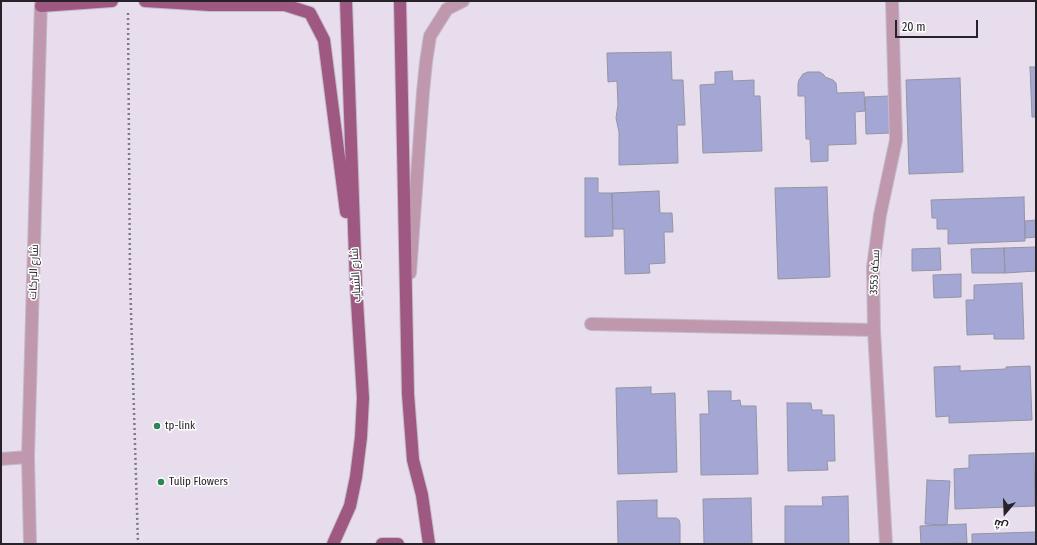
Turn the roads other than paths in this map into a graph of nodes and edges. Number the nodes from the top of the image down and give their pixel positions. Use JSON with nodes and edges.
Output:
{"nodes":[{"id":1,"x":112,"y":1,"type":"edge"},
{"id":2,"x":145,"y":1,"type":"edge"},
{"id":3,"x":227,"y":1,"type":"edge"},
{"id":4,"x":346,"y":1,"type":"edge"},
{"id":5,"x":400,"y":1,"type":"edge"},
{"id":6,"x":463,"y":1,"type":"edge"},
{"id":7,"x":892,"y":1,"type":"edge"},
{"id":8,"x":41,"y":3,"type":"edge"},
{"id":9,"x":210,"y":5,"type":"junction"},
{"id":10,"x":356,"y":285,"type":"junction"},
{"id":11,"x":407,"y":316,"type":"junction"},
{"id":12,"x":591,"y":324,"type":"dead end"},
{"id":13,"x":874,"y":330,"type":"junction"},
{"id":14,"x":28,"y":457,"type":"junction"},
{"id":15,"x":1,"y":459,"type":"edge"},
{"id":16,"x":30,"y":544,"type":"edge"},
{"id":17,"x":333,"y":544,"type":"edge"},
{"id":18,"x":382,"y":544,"type":"edge"},
{"id":19,"x":398,"y":544,"type":"edge"},
{"id":20,"x":429,"y":544,"type":"edge"},
{"id":21,"x":886,"y":544,"type":"edge"}],
"edges":[{"from":1,"to":8,"type":"main road"},
{"from":2,"to":9,"type":"main road"},
{"from":3,"to":9,"type":"main road"},
{"from":4,"to":10,"type":"main road","name":"شارع الشباب"},
{"from":5,"to":11,"type":"main road"},
{"from":6,"to":11,"type":"street"},
{"from":7,"to":13,"type":"street","name":"سكة 3553"},
{"from":8,"to":14,"type":"street","name":"شارع البركات"},
{"from":9,"to":10,"type":"main road"},
{"from":10,"to":17,"type":"main road","name":"شارع الشباب"},
{"from":11,"to":20,"type":"main road"},
{"from":12,"to":13,"type":"street"},
{"from":13,"to":21,"type":"street","name":"سكة 3553"},
{"from":14,"to":15,"type":"street"},
{"from":14,"to":16,"type":"street","name":"شارع البركات"},
{"from":18,"to":19,"type":"main road"}]}
